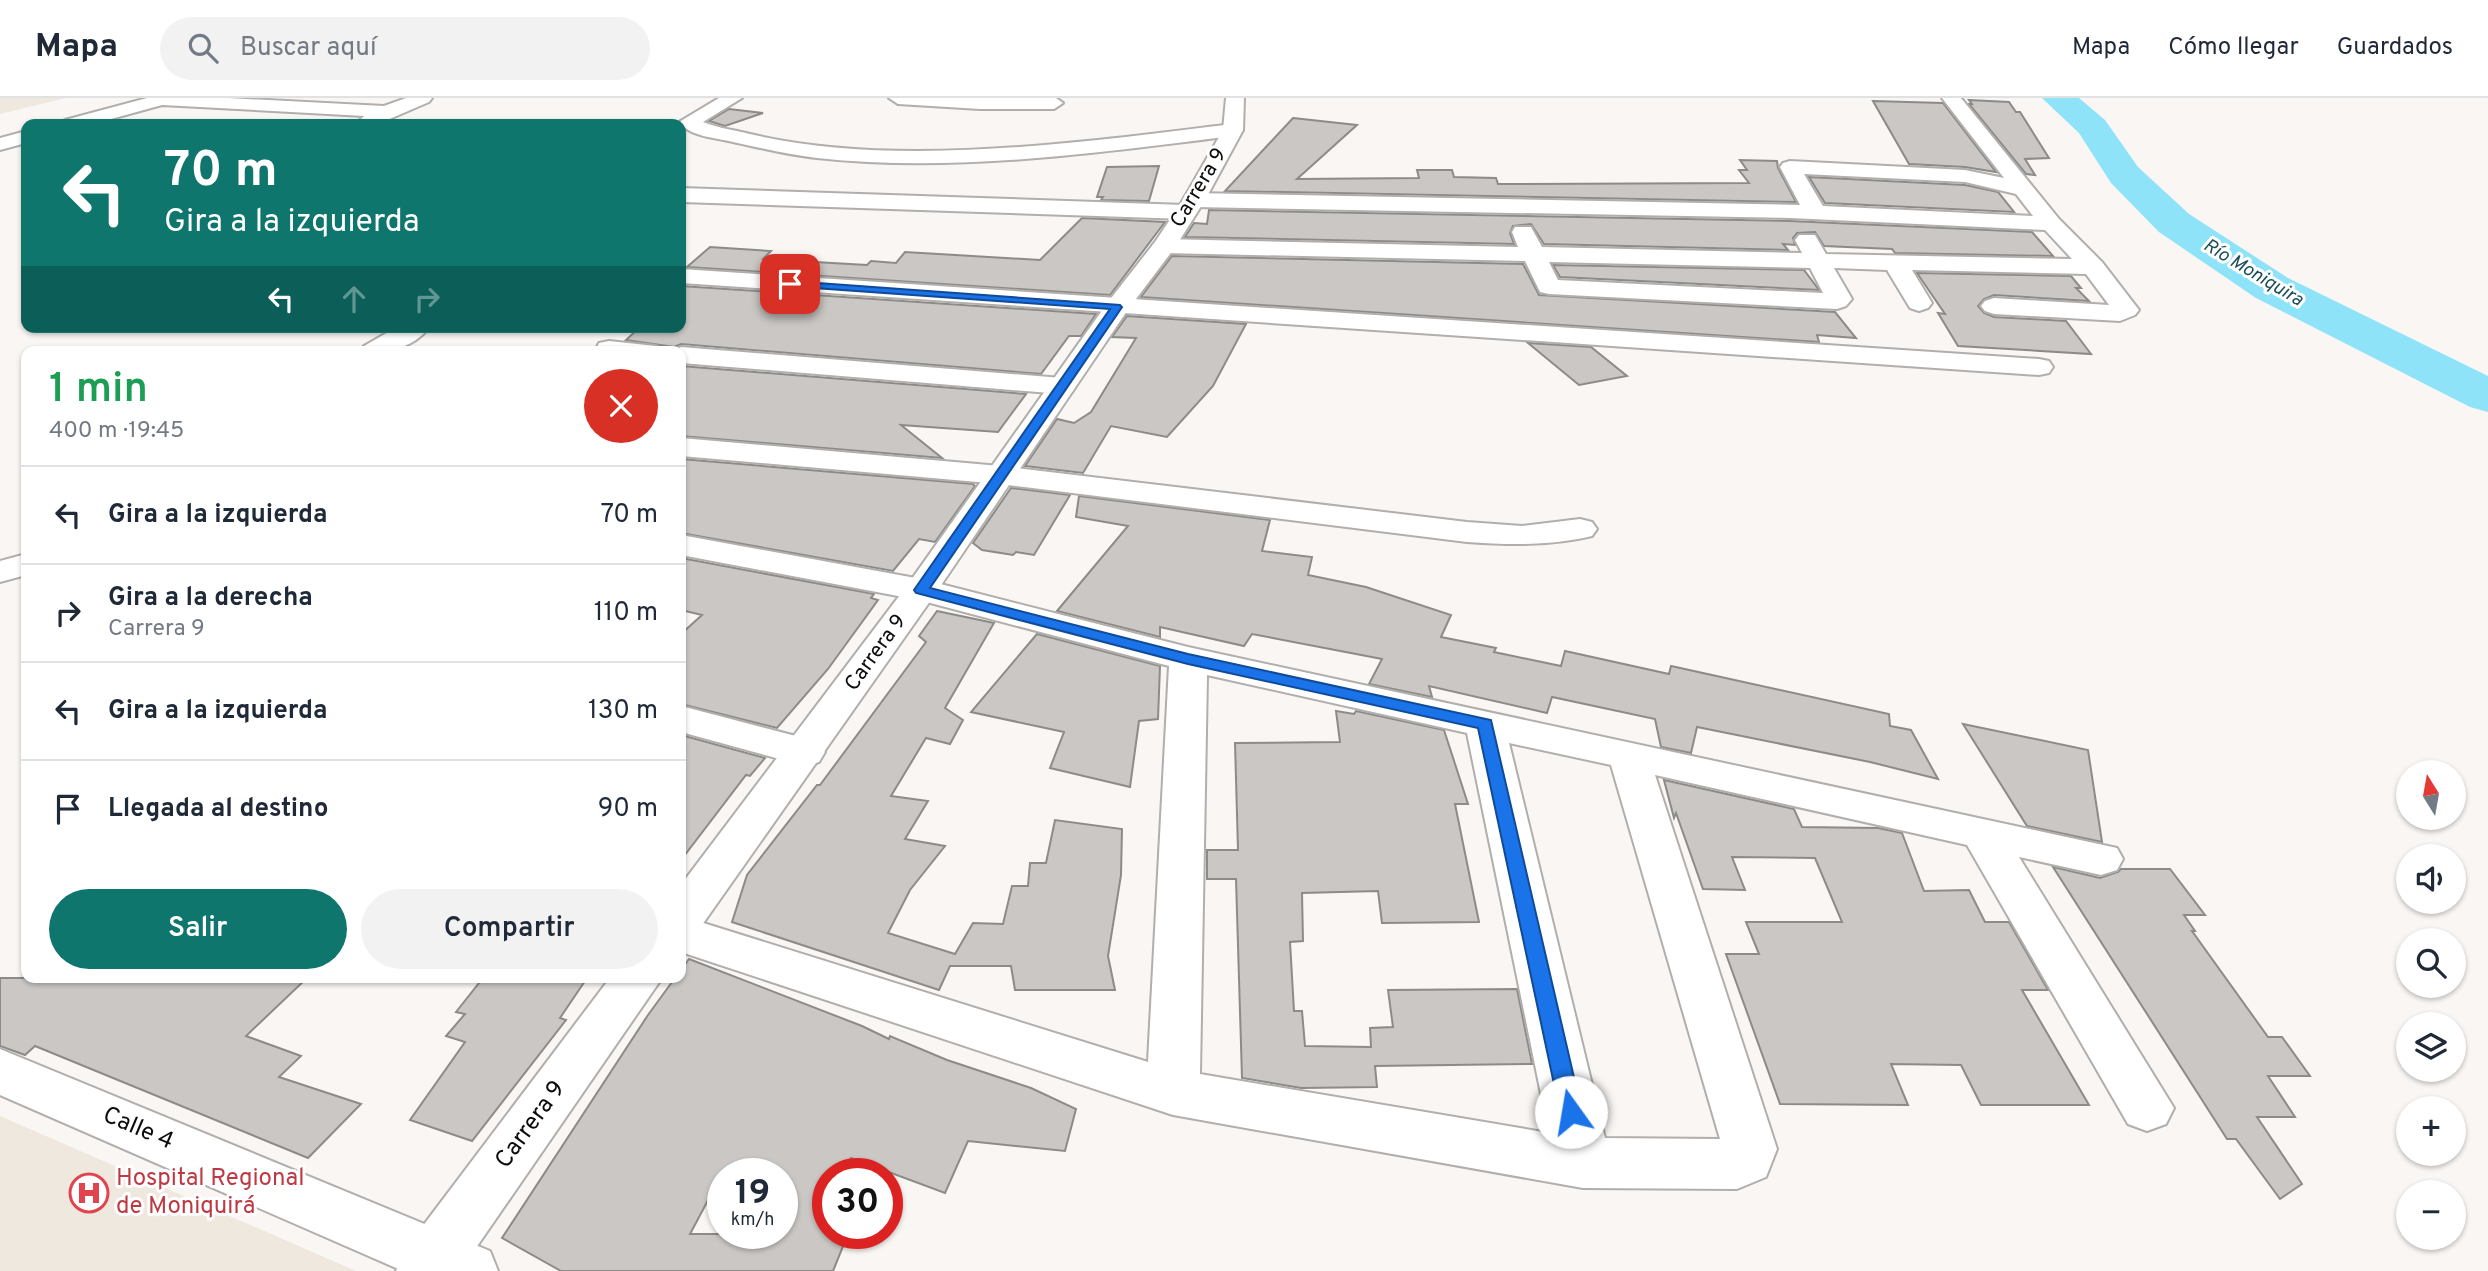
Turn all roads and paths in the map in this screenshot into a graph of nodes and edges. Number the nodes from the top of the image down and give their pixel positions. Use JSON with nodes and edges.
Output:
{"nodes":[{"id":1,"x":423,"y":98,"type":"edge"},
{"id":2,"x":733,"y":98,"type":"edge"},
{"id":3,"x":898,"y":98,"type":"edge"},
{"id":4,"x":1951,"y":98,"type":"edge"},
{"id":5,"x":165,"y":99,"type":"edge"},
{"id":6,"x":1054,"y":103,"type":"dead end"},
{"id":7,"x":386,"y":112,"type":"junction"},
{"id":8,"x":1234,"y":114,"type":"edge"},
{"id":9,"x":91,"y":119,"type":"edge"},
{"id":10,"x":374,"y":119,"type":"edge"},
{"id":11,"x":21,"y":139,"type":"edge"},
{"id":12,"x":0,"y":145,"type":"edge"},
{"id":13,"x":21,"y":147,"type":"edge"},
{"id":14,"x":1876,"y":170,"type":"junction"},
{"id":15,"x":1507,"y":182,"type":"dead end"},
{"id":16,"x":2023,"y":189,"type":"junction"},
{"id":17,"x":686,"y":195,"type":"edge"},
{"id":18,"x":1898,"y":201,"type":"junction"},
{"id":19,"x":1190,"y":206,"type":"junction"},
{"id":20,"x":1513,"y":206,"type":"junction"},
{"id":21,"x":1790,"y":211,"type":"junction"},
{"id":22,"x":1815,"y":212,"type":"junction"},
{"id":23,"x":2051,"y":223,"type":"junction"},
{"id":24,"x":1164,"y":246,"type":"junction"},
{"id":25,"x":1531,"y":253,"type":"junction"},
{"id":26,"x":1817,"y":258,"type":"junction"},
{"id":27,"x":1894,"y":261,"type":"junction"},
{"id":28,"x":2092,"y":267,"type":"junction"},
{"id":29,"x":686,"y":276,"type":"edge"},
{"id":30,"x":1919,"y":303,"type":"dead end"},
{"id":31,"x":1994,"y":306,"type":"dead end"},
{"id":32,"x":1117,"y":307,"type":"junction"},
{"id":33,"x":406,"y":333,"type":"edge"},
{"id":34,"x":384,"y":346,"type":"edge"},
{"id":35,"x":686,"y":355,"type":"edge"},
{"id":36,"x":2039,"y":367,"type":"dead end"},
{"id":37,"x":1062,"y":386,"type":"junction"},
{"id":38,"x":686,"y":447,"type":"edge"},
{"id":39,"x":1000,"y":475,"type":"junction"},
{"id":40,"x":1580,"y":529,"type":"dead end"},
{"id":41,"x":686,"y":546,"type":"edge"},
{"id":42,"x":21,"y":566,"type":"edge"},
{"id":43,"x":0,"y":572,"type":"edge"},
{"id":44,"x":921,"y":590,"type":"junction"},
{"id":45,"x":1188,"y":659,"type":"junction"},
{"id":46,"x":686,"y":720,"type":"edge"},
{"id":47,"x":1485,"y":724,"type":"junction"},
{"id":48,"x":805,"y":752,"type":"junction"},
{"id":49,"x":1628,"y":755,"type":"junction"},
{"id":50,"x":1981,"y":832,"type":"junction"},
{"id":51,"x":2101,"y":859,"type":"dead end"},
{"id":52,"x":686,"y":912,"type":"edge"},
{"id":53,"x":686,"y":936,"type":"edge"},
{"id":54,"x":635,"y":983,"type":"edge"},
{"id":55,"x":0,"y":1071,"type":"edge"},
{"id":56,"x":1173,"y":1092,"type":"junction"},
{"id":57,"x":2147,"y":1108,"type":"dead end"},
{"id":58,"x":1583,"y":1163,"type":"junction"},
{"id":59,"x":443,"y":1266,"type":"edge"}],
"edges":[{"from":1,"to":7,"type":"street"},
{"from":2,"to":8,"type":"street"},
{"from":3,"to":6,"type":"street"},
{"from":4,"to":16,"type":"street"},
{"from":5,"to":7,"type":"street"},
{"from":5,"to":9,"type":"street"},
{"from":7,"to":10,"type":"street"},
{"from":8,"to":19,"type":"street","name":"Carrera 9"},
{"from":11,"to":12,"type":"street"},
{"from":12,"to":13,"type":"street"},
{"from":14,"to":16,"type":"street"},
{"from":14,"to":18,"type":"street"},
{"from":14,"to":22,"type":"street"},
{"from":15,"to":20,"type":"street"},
{"from":16,"to":23,"type":"street"},
{"from":17,"to":19,"type":"street"},
{"from":18,"to":22,"type":"street"},
{"from":18,"to":23,"type":"street"},
{"from":19,"to":20,"type":"street"},
{"from":19,"to":24,"type":"street","name":"Carrera 9"},
{"from":20,"to":21,"type":"street"},
{"from":20,"to":25,"type":"street"},
{"from":21,"to":22,"type":"street"},
{"from":21,"to":26,"type":"street"},
{"from":23,"to":28,"type":"street"},
{"from":24,"to":25,"type":"street"},
{"from":24,"to":32,"type":"street","name":"Carrera 9"},
{"from":25,"to":26,"type":"street"},
{"from":25,"to":26,"type":"street"},
{"from":26,"to":27,"type":"street"},
{"from":27,"to":28,"type":"street"},
{"from":27,"to":30,"type":"street"},
{"from":28,"to":31,"type":"street"},
{"from":29,"to":32,"type":"street"},
{"from":32,"to":36,"type":"street"},
{"from":32,"to":37,"type":"street","name":"Carrera 9"},
{"from":33,"to":34,"type":"street"},
{"from":35,"to":37,"type":"street"},
{"from":37,"to":39,"type":"street","name":"Carrera 9"},
{"from":38,"to":39,"type":"street"},
{"from":39,"to":40,"type":"street"},
{"from":39,"to":44,"type":"street","name":"Carrera 9"},
{"from":41,"to":44,"type":"street"},
{"from":42,"to":43,"type":"street"},
{"from":44,"to":45,"type":"street"},
{"from":44,"to":48,"type":"street","name":"Carrera 9"},
{"from":45,"to":47,"type":"street"},
{"from":45,"to":56,"type":"street"},
{"from":46,"to":48,"type":"street"},
{"from":47,"to":49,"type":"street"},
{"from":47,"to":58,"type":"street"},
{"from":48,"to":52,"type":"street","name":"Carrera 9"},
{"from":49,"to":50,"type":"street"},
{"from":49,"to":58,"type":"street"},
{"from":50,"to":51,"type":"street"},
{"from":50,"to":57,"type":"street"},
{"from":53,"to":56,"type":"street"},
{"from":54,"to":59,"type":"street","name":"Carrera 9"},
{"from":55,"to":59,"type":"street","name":"Calle 4"},
{"from":56,"to":58,"type":"street"}]}
